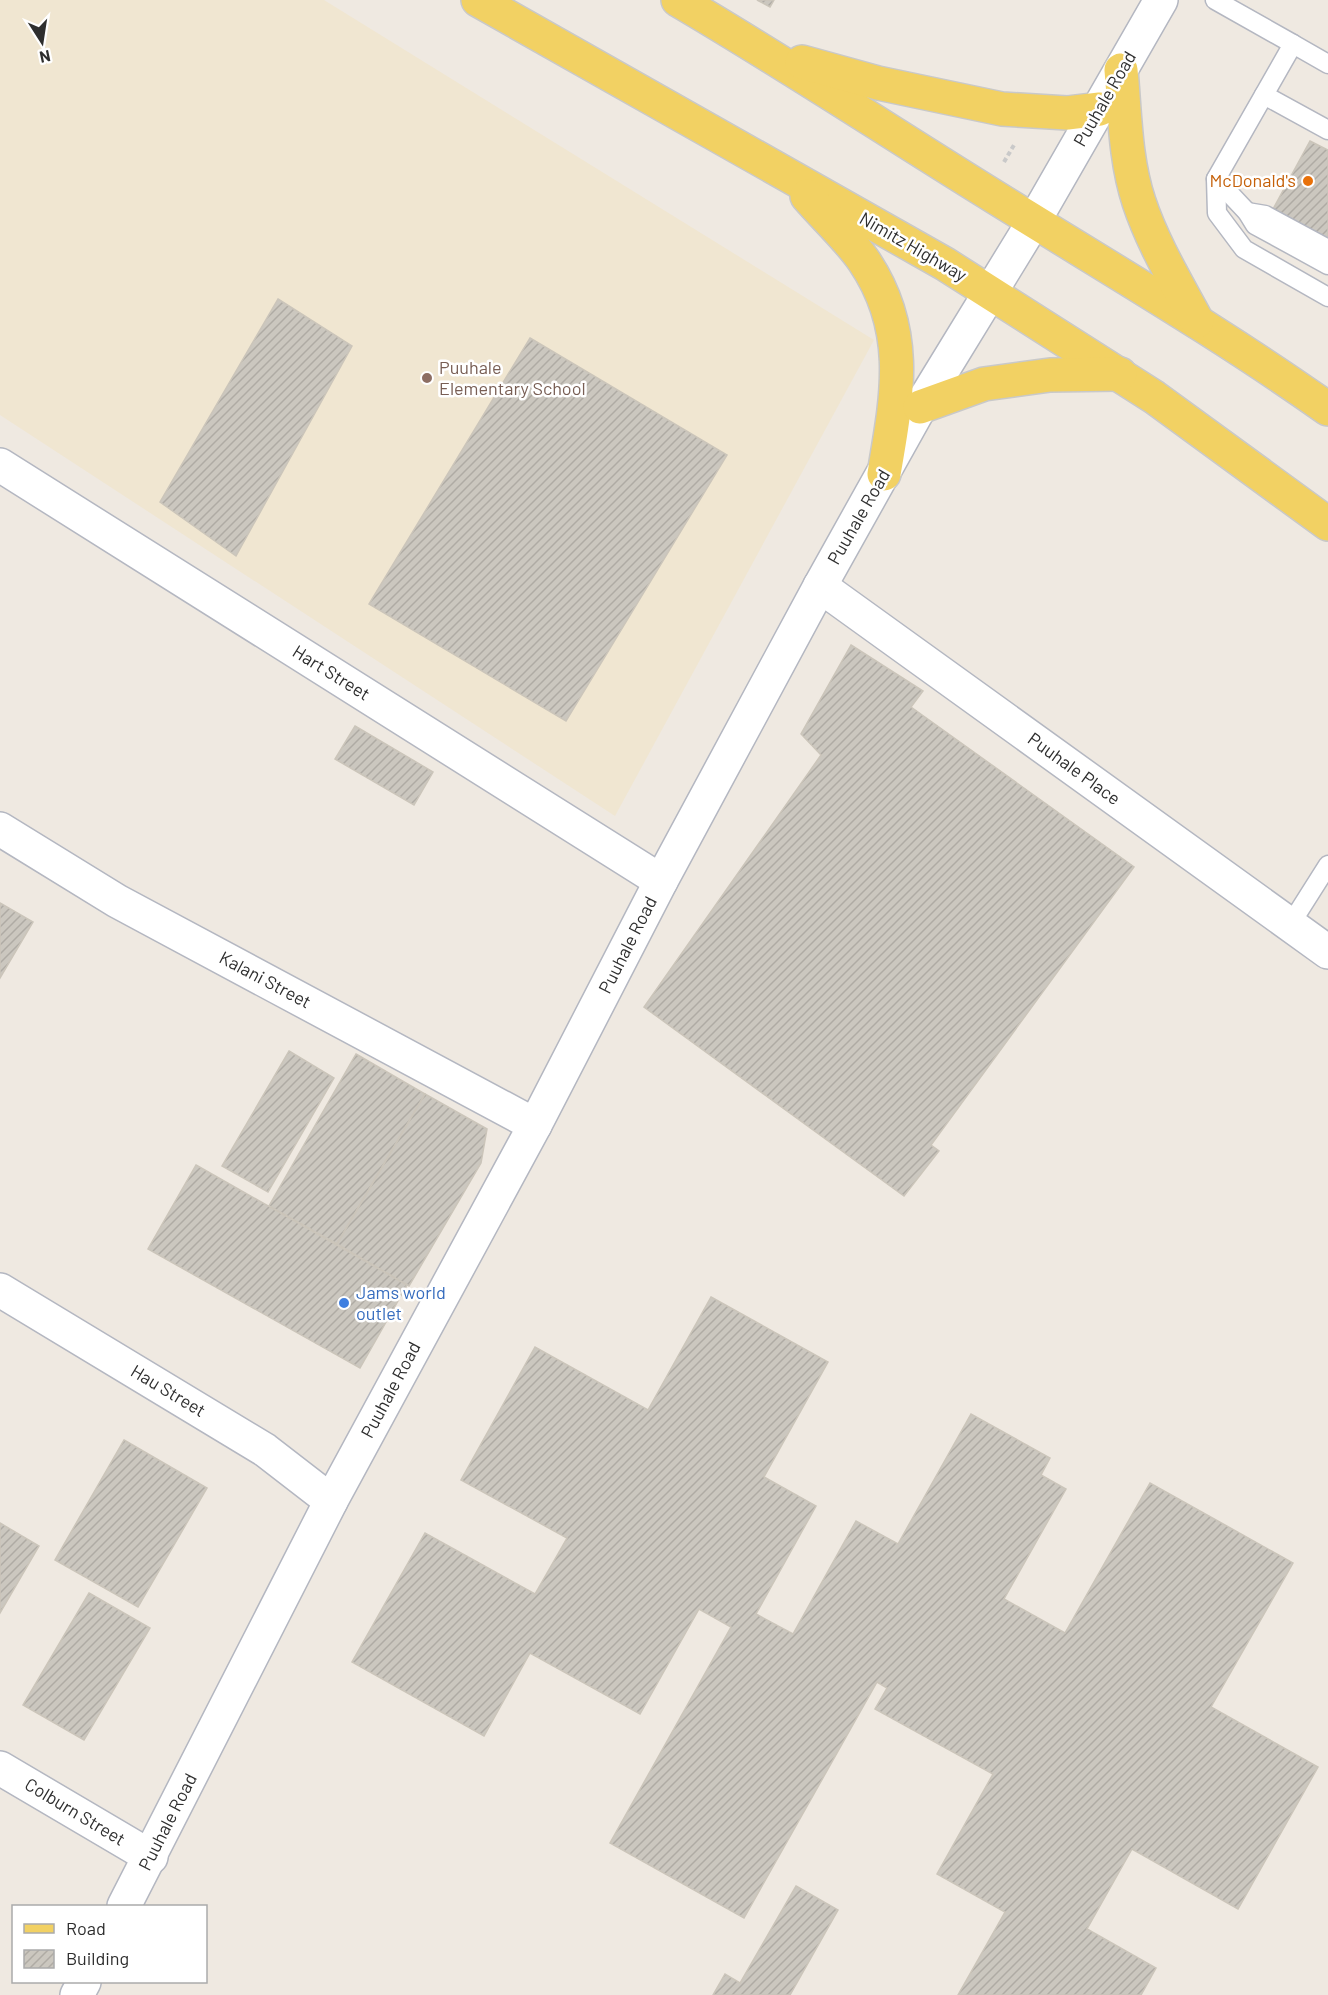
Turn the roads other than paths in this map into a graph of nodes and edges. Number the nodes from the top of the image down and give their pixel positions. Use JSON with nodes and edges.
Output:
{"nodes":[{"id":1,"x":478,"y":0,"type":"edge"},
{"id":2,"x":678,"y":0,"type":"edge"},
{"id":3,"x":1161,"y":0,"type":"edge"},
{"id":4,"x":1215,"y":0,"type":"edge"},
{"id":5,"x":1293,"y":44,"type":"junction"},
{"id":6,"x":769,"y":53,"type":"junction"},
{"id":7,"x":1328,"y":64,"type":"edge"},
{"id":8,"x":1121,"y":70,"type":"junction"},
{"id":9,"x":1264,"y":95,"type":"junction"},
{"id":10,"x":1100,"y":109,"type":"junction"},
{"id":11,"x":1328,"y":130,"type":"edge"},
{"id":12,"x":790,"y":177,"type":"junction"},
{"id":13,"x":1216,"y":179,"type":"junction"},
{"id":14,"x":1247,"y":212,"type":"junction"},
{"id":15,"x":1034,"y":221,"type":"junction"},
{"id":16,"x":1328,"y":249,"type":"edge"},
{"id":17,"x":1328,"y":265,"type":"edge"},
{"id":18,"x":990,"y":293,"type":"junction"},
{"id":19,"x":1328,"y":297,"type":"edge"},
{"id":20,"x":1198,"y":323,"type":"junction"},
{"id":21,"x":1120,"y":374,"type":"junction"},
{"id":22,"x":920,"y":407,"type":"junction"},
{"id":23,"x":1328,"y":409,"type":"edge"},
{"id":24,"x":0,"y":465,"type":"edge"},
{"id":25,"x":884,"y":474,"type":"junction"},
{"id":26,"x":1328,"y":524,"type":"edge"},
{"id":27,"x":820,"y":586,"type":"junction"},
{"id":28,"x":0,"y":830,"type":"edge"},
{"id":29,"x":1328,"y":865,"type":"edge"},
{"id":30,"x":661,"y":880,"type":"junction"},
{"id":31,"x":1290,"y":925,"type":"junction"},
{"id":32,"x":1328,"y":952,"type":"edge"},
{"id":33,"x":535,"y":1125,"type":"junction"},
{"id":34,"x":0,"y":1290,"type":"edge"},
{"id":35,"x":331,"y":1501,"type":"junction"},
{"id":36,"x":0,"y":1768,"type":"edge"},
{"id":37,"x":151,"y":1857,"type":"junction"},
{"id":38,"x":125,"y":1905,"type":"edge"}],
"edges":[{"from":1,"to":12,"type":"main road","name":"Nimitz Highway"},
{"from":2,"to":6,"type":"main road"},
{"from":3,"to":8,"type":"street","name":"Puuhale Road"},
{"from":4,"to":5,"type":"lane"},
{"from":5,"to":7,"type":"lane"},
{"from":5,"to":9,"type":"lane"},
{"from":6,"to":10,"type":"main road"},
{"from":6,"to":15,"type":"main road"},
{"from":8,"to":10,"type":"street","name":"Puuhale Road"},
{"from":8,"to":20,"type":"main road"},
{"from":9,"to":11,"type":"lane"},
{"from":9,"to":13,"type":"lane"},
{"from":10,"to":15,"type":"street","name":"Puuhale Road"},
{"from":12,"to":18,"type":"main road","name":"Nimitz Highway"},
{"from":12,"to":25,"type":"main road"},
{"from":13,"to":14,"type":"lane"},
{"from":13,"to":19,"type":"lane"},
{"from":14,"to":16,"type":"lane"},
{"from":14,"to":17,"type":"lane"},
{"from":15,"to":18,"type":"street","name":"Puuhale Road"},
{"from":15,"to":20,"type":"main road"},
{"from":18,"to":21,"type":"main road","name":"Nimitz Highway"},
{"from":18,"to":22,"type":"street","name":"Puuhale Road"},
{"from":20,"to":23,"type":"main road"},
{"from":21,"to":22,"type":"main road"},
{"from":21,"to":26,"type":"main road","name":"Nimitz Highway"},
{"from":22,"to":25,"type":"street","name":"Puuhale Road"},
{"from":24,"to":30,"type":"street","name":"Hart Street"},
{"from":25,"to":27,"type":"street","name":"Puuhale Road"},
{"from":27,"to":30,"type":"street","name":"Puuhale Road"},
{"from":27,"to":31,"type":"street","name":"Puuhale Place"},
{"from":28,"to":33,"type":"street","name":"Kalani Street"},
{"from":29,"to":31,"type":"lane"},
{"from":30,"to":33,"type":"street","name":"Puuhale Road"},
{"from":31,"to":32,"type":"street","name":"Puuhale Place"},
{"from":33,"to":35,"type":"street","name":"Puuhale Road"},
{"from":34,"to":35,"type":"street","name":"Hau Street"},
{"from":35,"to":37,"type":"street","name":"Puuhale Road"},
{"from":36,"to":37,"type":"street","name":"Colburn Street"},
{"from":37,"to":38,"type":"street","name":"Puuhale Road"}]}
